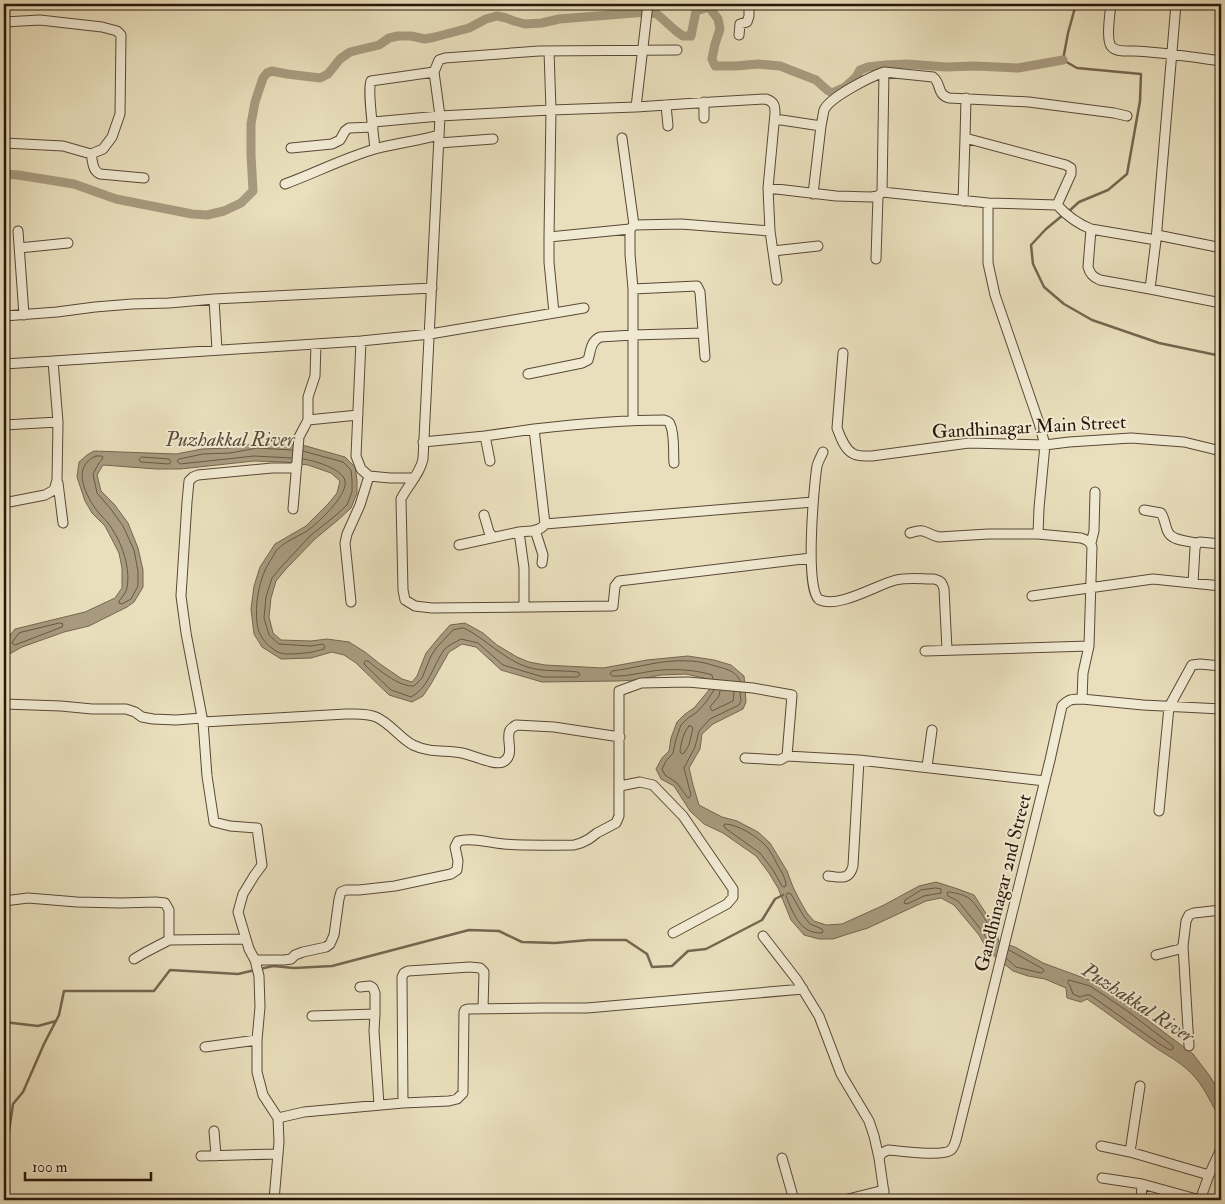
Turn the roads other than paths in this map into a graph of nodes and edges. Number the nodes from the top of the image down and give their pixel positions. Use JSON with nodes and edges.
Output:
{"nodes":[{"id":1,"x":648,"y":4,"type":"edge"},
{"id":2,"x":748,"y":4,"type":"edge"},
{"id":3,"x":1111,"y":4,"type":"edge"},
{"id":4,"x":1176,"y":4,"type":"edge"},
{"id":5,"x":4,"y":22,"type":"edge"},
{"id":6,"x":739,"y":35,"type":"dead end"},
{"id":7,"x":642,"y":50,"type":"junction"},
{"id":8,"x":676,"y":50,"type":"dead end"},
{"id":9,"x":549,"y":51,"type":"junction"},
{"id":10,"x":1172,"y":54,"type":"junction"},
{"id":11,"x":1221,"y":61,"type":"edge"},
{"id":12,"x":434,"y":72,"type":"junction"},
{"id":13,"x":884,"y":72,"type":"junction"},
{"id":14,"x":966,"y":98,"type":"junction"},
{"id":15,"x":704,"y":102,"type":"junction"},
{"id":16,"x":666,"y":105,"type":"junction"},
{"id":17,"x":636,"y":107,"type":"junction"},
{"id":18,"x":551,"y":110,"type":"junction"},
{"id":19,"x":440,"y":116,"type":"junction"},
{"id":20,"x":1127,"y":116,"type":"dead end"},
{"id":21,"x":704,"y":118,"type":"dead end"},
{"id":22,"x":775,"y":120,"type":"junction"},
{"id":23,"x":373,"y":124,"type":"junction"},
{"id":24,"x":668,"y":126,"type":"dead end"},
{"id":25,"x":821,"y":126,"type":"junction"},
{"id":26,"x":622,"y":138,"type":"dead end"},
{"id":27,"x":965,"y":138,"type":"junction"},
{"id":28,"x":439,"y":139,"type":"junction"},
{"id":29,"x":493,"y":139,"type":"dead end"},
{"id":30,"x":4,"y":143,"type":"edge"},
{"id":31,"x":291,"y":148,"type":"dead end"},
{"id":32,"x":375,"y":149,"type":"junction"},
{"id":33,"x":91,"y":154,"type":"junction"},
{"id":34,"x":144,"y":178,"type":"dead end"},
{"id":35,"x":285,"y":184,"type":"dead end"},
{"id":36,"x":768,"y":188,"type":"junction"},
{"id":37,"x":813,"y":194,"type":"junction"},
{"id":38,"x":880,"y":194,"type":"junction"},
{"id":39,"x":962,"y":201,"type":"junction"},
{"id":40,"x":988,"y":203,"type":"junction"},
{"id":41,"x":1058,"y":206,"type":"junction"},
{"id":42,"x":632,"y":227,"type":"junction"},
{"id":43,"x":1091,"y":229,"type":"junction"},
{"id":44,"x":18,"y":231,"type":"dead end"},
{"id":45,"x":770,"y":231,"type":"junction"},
{"id":46,"x":549,"y":237,"type":"junction"},
{"id":47,"x":1157,"y":237,"type":"junction"},
{"id":48,"x":68,"y":243,"type":"dead end"},
{"id":49,"x":818,"y":246,"type":"dead end"},
{"id":50,"x":1218,"y":247,"type":"dead end"},
{"id":51,"x":19,"y":248,"type":"junction"},
{"id":52,"x":773,"y":251,"type":"junction"},
{"id":53,"x":876,"y":259,"type":"dead end"},
{"id":54,"x":778,"y":280,"type":"dead end"},
{"id":55,"x":432,"y":288,"type":"junction"},
{"id":56,"x":1150,"y":288,"type":"junction"},
{"id":57,"x":634,"y":289,"type":"junction"},
{"id":58,"x":214,"y":299,"type":"junction"},
{"id":59,"x":1221,"y":303,"type":"edge"},
{"id":60,"x":584,"y":308,"type":"dead end"},
{"id":61,"x":554,"y":313,"type":"junction"},
{"id":62,"x":24,"y":315,"type":"junction"},
{"id":63,"x":4,"y":316,"type":"edge"},
{"id":64,"x":703,"y":333,"type":"junction"},
{"id":65,"x":430,"y":334,"type":"junction"},
{"id":66,"x":633,"y":335,"type":"junction"},
{"id":67,"x":361,"y":341,"type":"junction"},
{"id":68,"x":316,"y":344,"type":"junction"},
{"id":69,"x":217,"y":350,"type":"junction"},
{"id":70,"x":844,"y":353,"type":"dead end"},
{"id":71,"x":705,"y":357,"type":"dead end"},
{"id":72,"x":53,"y":361,"type":"junction"},
{"id":73,"x":4,"y":364,"type":"edge"},
{"id":74,"x":528,"y":374,"type":"dead end"},
{"id":75,"x":358,"y":415,"type":"junction"},
{"id":76,"x":308,"y":420,"type":"junction"},
{"id":77,"x":633,"y":420,"type":"junction"},
{"id":78,"x":58,"y":422,"type":"junction"},
{"id":79,"x":4,"y":425,"type":"edge"},
{"id":80,"x":534,"y":429,"type":"junction"},
{"id":81,"x":485,"y":436,"type":"junction"},
{"id":82,"x":424,"y":442,"type":"junction"},
{"id":83,"x":1045,"y":445,"type":"junction"},
{"id":84,"x":1221,"y":450,"type":"edge"},
{"id":85,"x":823,"y":452,"type":"dead end"},
{"id":86,"x":490,"y":461,"type":"dead end"},
{"id":87,"x":674,"y":463,"type":"dead end"},
{"id":88,"x":297,"y":465,"type":"junction"},
{"id":89,"x":369,"y":476,"type":"junction"},
{"id":90,"x":414,"y":478,"type":"junction"},
{"id":91,"x":58,"y":480,"type":"junction"},
{"id":92,"x":1095,"y":492,"type":"dead end"},
{"id":93,"x":813,"y":502,"type":"junction"},
{"id":94,"x":4,"y":503,"type":"edge"},
{"id":95,"x":293,"y":509,"type":"dead end"},
{"id":96,"x":1144,"y":510,"type":"dead end"},
{"id":97,"x":484,"y":514,"type":"dead end"},
{"id":98,"x":63,"y":523,"type":"dead end"},
{"id":99,"x":546,"y":524,"type":"junction"},
{"id":100,"x":535,"y":530,"type":"junction"},
{"id":101,"x":519,"y":532,"type":"junction"},
{"id":102,"x":910,"y":532,"type":"dead end"},
{"id":103,"x":1038,"y":534,"type":"junction"},
{"id":104,"x":493,"y":537,"type":"junction"},
{"id":105,"x":1091,"y":543,"type":"junction"},
{"id":106,"x":1197,"y":543,"type":"junction"},
{"id":107,"x":1221,"y":544,"type":"edge"},
{"id":108,"x":459,"y":545,"type":"dead end"},
{"id":109,"x":811,"y":558,"type":"junction"},
{"id":110,"x":542,"y":563,"type":"dead end"},
{"id":111,"x":1193,"y":583,"type":"junction"},
{"id":112,"x":1221,"y":586,"type":"edge"},
{"id":113,"x":1091,"y":588,"type":"junction"},
{"id":114,"x":1032,"y":596,"type":"dead end"},
{"id":115,"x":351,"y":602,"type":"dead end"},
{"id":116,"x":524,"y":607,"type":"junction"},
{"id":117,"x":1089,"y":646,"type":"junction"},
{"id":118,"x":947,"y":650,"type":"junction"},
{"id":119,"x":925,"y":651,"type":"dead end"},
{"id":120,"x":1221,"y":666,"type":"edge"},
{"id":121,"x":1082,"y":699,"type":"junction"},
{"id":122,"x":4,"y":704,"type":"edge"},
{"id":123,"x":1169,"y":707,"type":"junction"},
{"id":124,"x":1221,"y":709,"type":"edge"},
{"id":125,"x":202,"y":720,"type":"junction"},
{"id":126,"x":932,"y":730,"type":"dead end"},
{"id":127,"x":620,"y":737,"type":"junction"},
{"id":128,"x":787,"y":756,"type":"junction"},
{"id":129,"x":745,"y":758,"type":"dead end"},
{"id":130,"x":859,"y":760,"type":"junction"},
{"id":131,"x":927,"y":767,"type":"junction"},
{"id":132,"x":1045,"y":781,"type":"junction"},
{"id":133,"x":620,"y":786,"type":"junction"},
{"id":134,"x":1159,"y":810,"type":"dead end"},
{"id":135,"x":828,"y":876,"type":"dead end"},
{"id":136,"x":4,"y":901,"type":"edge"},
{"id":137,"x":1221,"y":910,"type":"edge"},
{"id":138,"x":673,"y":933,"type":"dead end"},
{"id":139,"x":763,"y":936,"type":"dead end"},
{"id":140,"x":170,"y":940,"type":"junction"},
{"id":141,"x":246,"y":940,"type":"junction"},
{"id":142,"x":1183,"y":946,"type":"junction"},
{"id":143,"x":1156,"y":955,"type":"dead end"},
{"id":144,"x":134,"y":959,"type":"dead end"},
{"id":145,"x":257,"y":968,"type":"junction"},
{"id":146,"x":360,"y":987,"type":"dead end"},
{"id":147,"x":803,"y":989,"type":"junction"},
{"id":148,"x":483,"y":1008,"type":"junction"},
{"id":149,"x":375,"y":1014,"type":"junction"},
{"id":150,"x":312,"y":1016,"type":"dead end"},
{"id":151,"x":257,"y":1040,"type":"junction"},
{"id":152,"x":1189,"y":1046,"type":"dead end"},
{"id":153,"x":205,"y":1047,"type":"dead end"},
{"id":154,"x":1140,"y":1086,"type":"dead end"},
{"id":155,"x":404,"y":1103,"type":"junction"},
{"id":156,"x":379,"y":1106,"type":"junction"},
{"id":157,"x":278,"y":1118,"type":"junction"},
{"id":158,"x":214,"y":1131,"type":"dead end"},
{"id":159,"x":1101,"y":1146,"type":"dead end"},
{"id":160,"x":1221,"y":1149,"type":"edge"},
{"id":161,"x":1130,"y":1152,"type":"junction"},
{"id":162,"x":278,"y":1154,"type":"junction"},
{"id":163,"x":202,"y":1156,"type":"dead end"},
{"id":164,"x":216,"y":1156,"type":"junction"},
{"id":165,"x":782,"y":1158,"type":"dead end"},
{"id":166,"x":879,"y":1158,"type":"junction"},
{"id":167,"x":1209,"y":1175,"type":"junction"},
{"id":168,"x":1102,"y":1178,"type":"dead end"},
{"id":169,"x":1142,"y":1184,"type":"junction"},
{"id":170,"x":884,"y":1190,"type":"junction"},
{"id":171,"x":274,"y":1200,"type":"edge"},
{"id":172,"x":794,"y":1200,"type":"edge"},
{"id":173,"x":844,"y":1200,"type":"edge"},
{"id":174,"x":885,"y":1200,"type":"edge"},
{"id":175,"x":1141,"y":1200,"type":"edge"},
{"id":176,"x":1200,"y":1200,"type":"edge"}],
"edges":[{"from":1,"to":7,"type":"street"},
{"from":2,"to":6,"type":"street"},
{"from":3,"to":10,"type":"street"},
{"from":4,"to":10,"type":"street"},
{"from":5,"to":33,"type":"street"},
{"from":7,"to":8,"type":"street"},
{"from":7,"to":9,"type":"street"},
{"from":7,"to":17,"type":"street"},
{"from":9,"to":12,"type":"street"},
{"from":9,"to":18,"type":"street"},
{"from":10,"to":11,"type":"street"},
{"from":10,"to":47,"type":"street"},
{"from":12,"to":19,"type":"street"},
{"from":12,"to":23,"type":"street"},
{"from":13,"to":14,"type":"street"},
{"from":13,"to":25,"type":"street"},
{"from":13,"to":38,"type":"street"},
{"from":14,"to":20,"type":"street"},
{"from":14,"to":27,"type":"street"},
{"from":15,"to":16,"type":"street"},
{"from":15,"to":21,"type":"street"},
{"from":15,"to":22,"type":"street"},
{"from":16,"to":17,"type":"street"},
{"from":16,"to":24,"type":"street"},
{"from":17,"to":18,"type":"street"},
{"from":18,"to":19,"type":"street"},
{"from":18,"to":46,"type":"street"},
{"from":19,"to":23,"type":"street"},
{"from":19,"to":28,"type":"street"},
{"from":22,"to":25,"type":"street"},
{"from":22,"to":36,"type":"street"},
{"from":23,"to":31,"type":"street"},
{"from":23,"to":32,"type":"street"},
{"from":25,"to":37,"type":"street"},
{"from":26,"to":42,"type":"street"},
{"from":27,"to":39,"type":"street"},
{"from":27,"to":41,"type":"street"},
{"from":28,"to":29,"type":"street"},
{"from":28,"to":32,"type":"street"},
{"from":28,"to":55,"type":"street"},
{"from":30,"to":33,"type":"street"},
{"from":32,"to":35,"type":"street"},
{"from":33,"to":34,"type":"street"},
{"from":36,"to":37,"type":"street"},
{"from":36,"to":45,"type":"street"},
{"from":37,"to":38,"type":"street"},
{"from":38,"to":39,"type":"street"},
{"from":38,"to":53,"type":"street"},
{"from":39,"to":40,"type":"street"},
{"from":40,"to":41,"type":"street"},
{"from":40,"to":83,"type":"street"},
{"from":41,"to":43,"type":"street"},
{"from":42,"to":45,"type":"street"},
{"from":42,"to":46,"type":"street"},
{"from":42,"to":57,"type":"street"},
{"from":43,"to":47,"type":"street"},
{"from":43,"to":56,"type":"street"},
{"from":44,"to":51,"type":"street"},
{"from":45,"to":52,"type":"street"},
{"from":46,"to":61,"type":"street"},
{"from":47,"to":50,"type":"street"},
{"from":47,"to":56,"type":"street"},
{"from":48,"to":51,"type":"street"},
{"from":49,"to":52,"type":"street"},
{"from":51,"to":62,"type":"street"},
{"from":52,"to":54,"type":"street"},
{"from":55,"to":58,"type":"street"},
{"from":55,"to":65,"type":"street"},
{"from":56,"to":59,"type":"street"},
{"from":57,"to":64,"type":"street"},
{"from":57,"to":66,"type":"street"},
{"from":58,"to":62,"type":"street"},
{"from":58,"to":69,"type":"street"},
{"from":60,"to":61,"type":"street"},
{"from":61,"to":65,"type":"street"},
{"from":62,"to":63,"type":"street"},
{"from":64,"to":66,"type":"street"},
{"from":64,"to":71,"type":"street"},
{"from":65,"to":67,"type":"street"},
{"from":65,"to":82,"type":"street"},
{"from":66,"to":74,"type":"street"},
{"from":66,"to":77,"type":"street"},
{"from":67,"to":68,"type":"street"},
{"from":67,"to":75,"type":"street"},
{"from":68,"to":69,"type":"street"},
{"from":68,"to":76,"type":"street"},
{"from":69,"to":72,"type":"street"},
{"from":70,"to":83,"type":"street","name":"Gandhinagar Main Street"},
{"from":72,"to":73,"type":"street"},
{"from":72,"to":78,"type":"street"},
{"from":75,"to":76,"type":"street"},
{"from":75,"to":89,"type":"street"},
{"from":76,"to":88,"type":"street"},
{"from":77,"to":80,"type":"street"},
{"from":77,"to":87,"type":"street"},
{"from":78,"to":79,"type":"street"},
{"from":78,"to":91,"type":"street"},
{"from":80,"to":81,"type":"street"},
{"from":80,"to":99,"type":"street"},
{"from":81,"to":82,"type":"street"},
{"from":81,"to":86,"type":"street"},
{"from":82,"to":90,"type":"street"},
{"from":83,"to":84,"type":"street","name":"Gandhinagar Main Street"},
{"from":83,"to":103,"type":"street"},
{"from":85,"to":93,"type":"street"},
{"from":88,"to":95,"type":"street"},
{"from":88,"to":125,"type":"street"},
{"from":89,"to":90,"type":"street"},
{"from":89,"to":115,"type":"street"},
{"from":90,"to":116,"type":"street"},
{"from":91,"to":94,"type":"street"},
{"from":91,"to":98,"type":"street"},
{"from":92,"to":105,"type":"street"},
{"from":93,"to":99,"type":"street"},
{"from":93,"to":109,"type":"street"},
{"from":96,"to":106,"type":"street"},
{"from":97,"to":104,"type":"street"},
{"from":99,"to":100,"type":"street"},
{"from":100,"to":101,"type":"street"},
{"from":100,"to":110,"type":"street"},
{"from":101,"to":104,"type":"street"},
{"from":101,"to":116,"type":"street"},
{"from":102,"to":103,"type":"street"},
{"from":103,"to":105,"type":"street"},
{"from":104,"to":108,"type":"street"},
{"from":105,"to":113,"type":"street"},
{"from":106,"to":107,"type":"street"},
{"from":106,"to":111,"type":"street"},
{"from":109,"to":116,"type":"street"},
{"from":109,"to":118,"type":"street"},
{"from":111,"to":112,"type":"street"},
{"from":111,"to":113,"type":"street"},
{"from":113,"to":114,"type":"street"},
{"from":113,"to":117,"type":"street"},
{"from":117,"to":118,"type":"street"},
{"from":117,"to":121,"type":"street"},
{"from":118,"to":119,"type":"street"},
{"from":120,"to":123,"type":"street"},
{"from":121,"to":123,"type":"street"},
{"from":121,"to":132,"type":"street","name":"Gandhinagar 2nd Street"},
{"from":122,"to":125,"type":"street"},
{"from":123,"to":124,"type":"street"},
{"from":123,"to":134,"type":"street"},
{"from":125,"to":127,"type":"street"},
{"from":125,"to":141,"type":"street"},
{"from":126,"to":131,"type":"street"},
{"from":127,"to":128,"type":"street"},
{"from":127,"to":133,"type":"street"},
{"from":128,"to":129,"type":"street"},
{"from":128,"to":130,"type":"street"},
{"from":130,"to":131,"type":"street"},
{"from":130,"to":135,"type":"street"},
{"from":131,"to":132,"type":"street"},
{"from":132,"to":166,"type":"street","name":"Gandhinagar 2nd Street"},
{"from":133,"to":138,"type":"street"},
{"from":133,"to":145,"type":"street"},
{"from":136,"to":140,"type":"street"},
{"from":137,"to":142,"type":"street"},
{"from":139,"to":147,"type":"street"},
{"from":140,"to":141,"type":"street"},
{"from":140,"to":144,"type":"street"},
{"from":141,"to":145,"type":"street"},
{"from":142,"to":143,"type":"street"},
{"from":142,"to":152,"type":"street"},
{"from":145,"to":151,"type":"street"},
{"from":146,"to":149,"type":"street"},
{"from":147,"to":148,"type":"street"},
{"from":147,"to":166,"type":"street"},
{"from":148,"to":155,"type":"street"},
{"from":148,"to":155,"type":"street"},
{"from":149,"to":150,"type":"street"},
{"from":149,"to":156,"type":"street"},
{"from":151,"to":153,"type":"street"},
{"from":151,"to":157,"type":"street"},
{"from":154,"to":161,"type":"street"},
{"from":155,"to":156,"type":"street"},
{"from":156,"to":157,"type":"street"},
{"from":157,"to":162,"type":"street"},
{"from":158,"to":164,"type":"street"},
{"from":159,"to":161,"type":"street"},
{"from":160,"to":167,"type":"street"},
{"from":161,"to":167,"type":"street"},
{"from":162,"to":164,"type":"street"},
{"from":162,"to":171,"type":"street"},
{"from":163,"to":164,"type":"street"},
{"from":165,"to":172,"type":"street"},
{"from":166,"to":170,"type":"street"},
{"from":167,"to":176,"type":"street"},
{"from":168,"to":169,"type":"street"},
{"from":169,"to":175,"type":"street"},
{"from":169,"to":176,"type":"street"},
{"from":170,"to":173,"type":"street"},
{"from":170,"to":174,"type":"street"}]}
